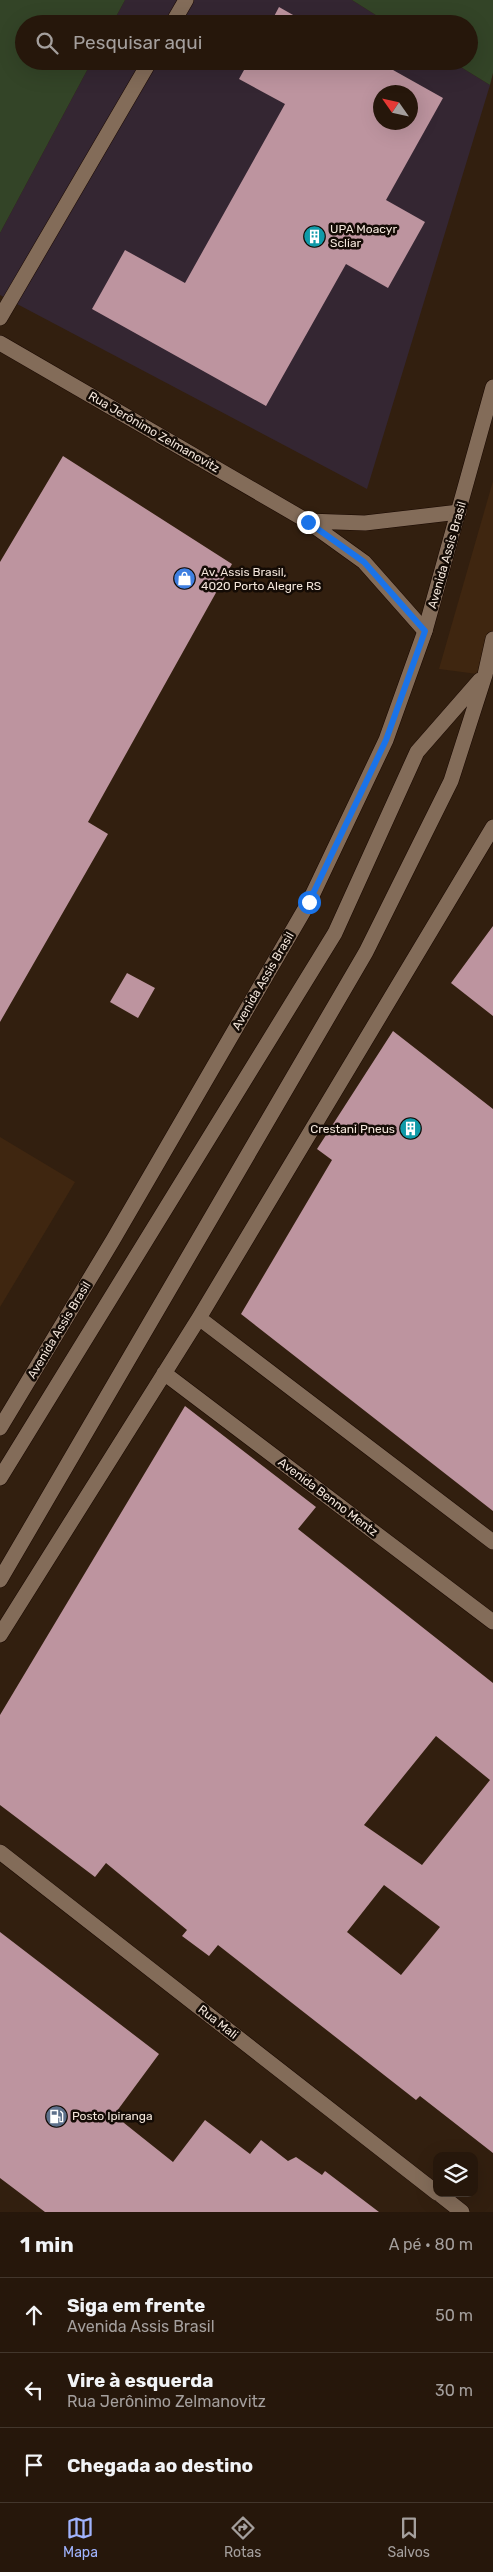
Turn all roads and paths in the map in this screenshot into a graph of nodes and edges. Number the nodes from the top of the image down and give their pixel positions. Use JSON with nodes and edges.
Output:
{"nodes":[{"id":1,"x":186,"y":0,"type":"edge"},
{"id":2,"x":177,"y":15,"type":"edge"},
{"id":3,"x":145,"y":70,"type":"edge"},
{"id":4,"x":0,"y":318,"type":"edge"},
{"id":5,"x":0,"y":343,"type":"edge"},
{"id":6,"x":493,"y":387,"type":"edge"},
{"id":7,"x":459,"y":512,"type":"junction"},
{"id":8,"x":308,"y":522,"type":"junction"},
{"id":9,"x":425,"y":631,"type":"junction"},
{"id":10,"x":493,"y":639,"type":"edge"},
{"id":11,"x":493,"y":660,"type":"edge"},
{"id":12,"x":485,"y":674,"type":"junction"},
{"id":13,"x":493,"y":827,"type":"edge"},
{"id":14,"x":200,"y":1318,"type":"junction"},
{"id":15,"x":164,"y":1373,"type":"junction"},
{"id":16,"x":0,"y":1428,"type":"edge"},
{"id":17,"x":0,"y":1478,"type":"edge"},
{"id":18,"x":493,"y":1542,"type":"edge"},
{"id":19,"x":0,"y":1580,"type":"edge"},
{"id":20,"x":492,"y":1620,"type":"edge"},
{"id":21,"x":0,"y":1635,"type":"edge"},
{"id":22,"x":0,"y":1852,"type":"edge"},
{"id":23,"x":433,"y":2190,"type":"edge"},
{"id":24,"x":442,"y":2197,"type":"edge"},
{"id":25,"x":462,"y":2212,"type":"edge"}],
"edges":[{"from":1,"to":2,"type":"main road"},
{"from":3,"to":4,"type":"main road"},
{"from":5,"to":8,"type":"main road","name":"Rua Jerônimo Zelmanovitz"},
{"from":6,"to":7,"type":"main road","name":"Avenida Assis Brasil"},
{"from":7,"to":8,"type":"main road","name":"Rua Jerônimo Zelmanovitz"},
{"from":7,"to":9,"type":"main road","name":"Avenida Assis Brasil"},
{"from":8,"to":9,"type":"main road","name":"Rua Jerônimo Zelmanovitz"},
{"from":9,"to":16,"type":"main road","name":"Avenida Assis Brasil"},
{"from":10,"to":12,"type":"main road"},
{"from":11,"to":12,"type":"main road"},
{"from":12,"to":17,"type":"main road"},
{"from":12,"to":19,"type":"main road"},
{"from":13,"to":14,"type":"main road"},
{"from":14,"to":15,"type":"main road"},
{"from":14,"to":18,"type":"main road"},
{"from":15,"to":20,"type":"main road","name":"Avenida Benno Mentz"},
{"from":15,"to":21,"type":"main road"},
{"from":22,"to":23,"type":"main road","name":"Rua Mali"},
{"from":24,"to":25,"type":"main road","name":"Rua Mali"}]}
